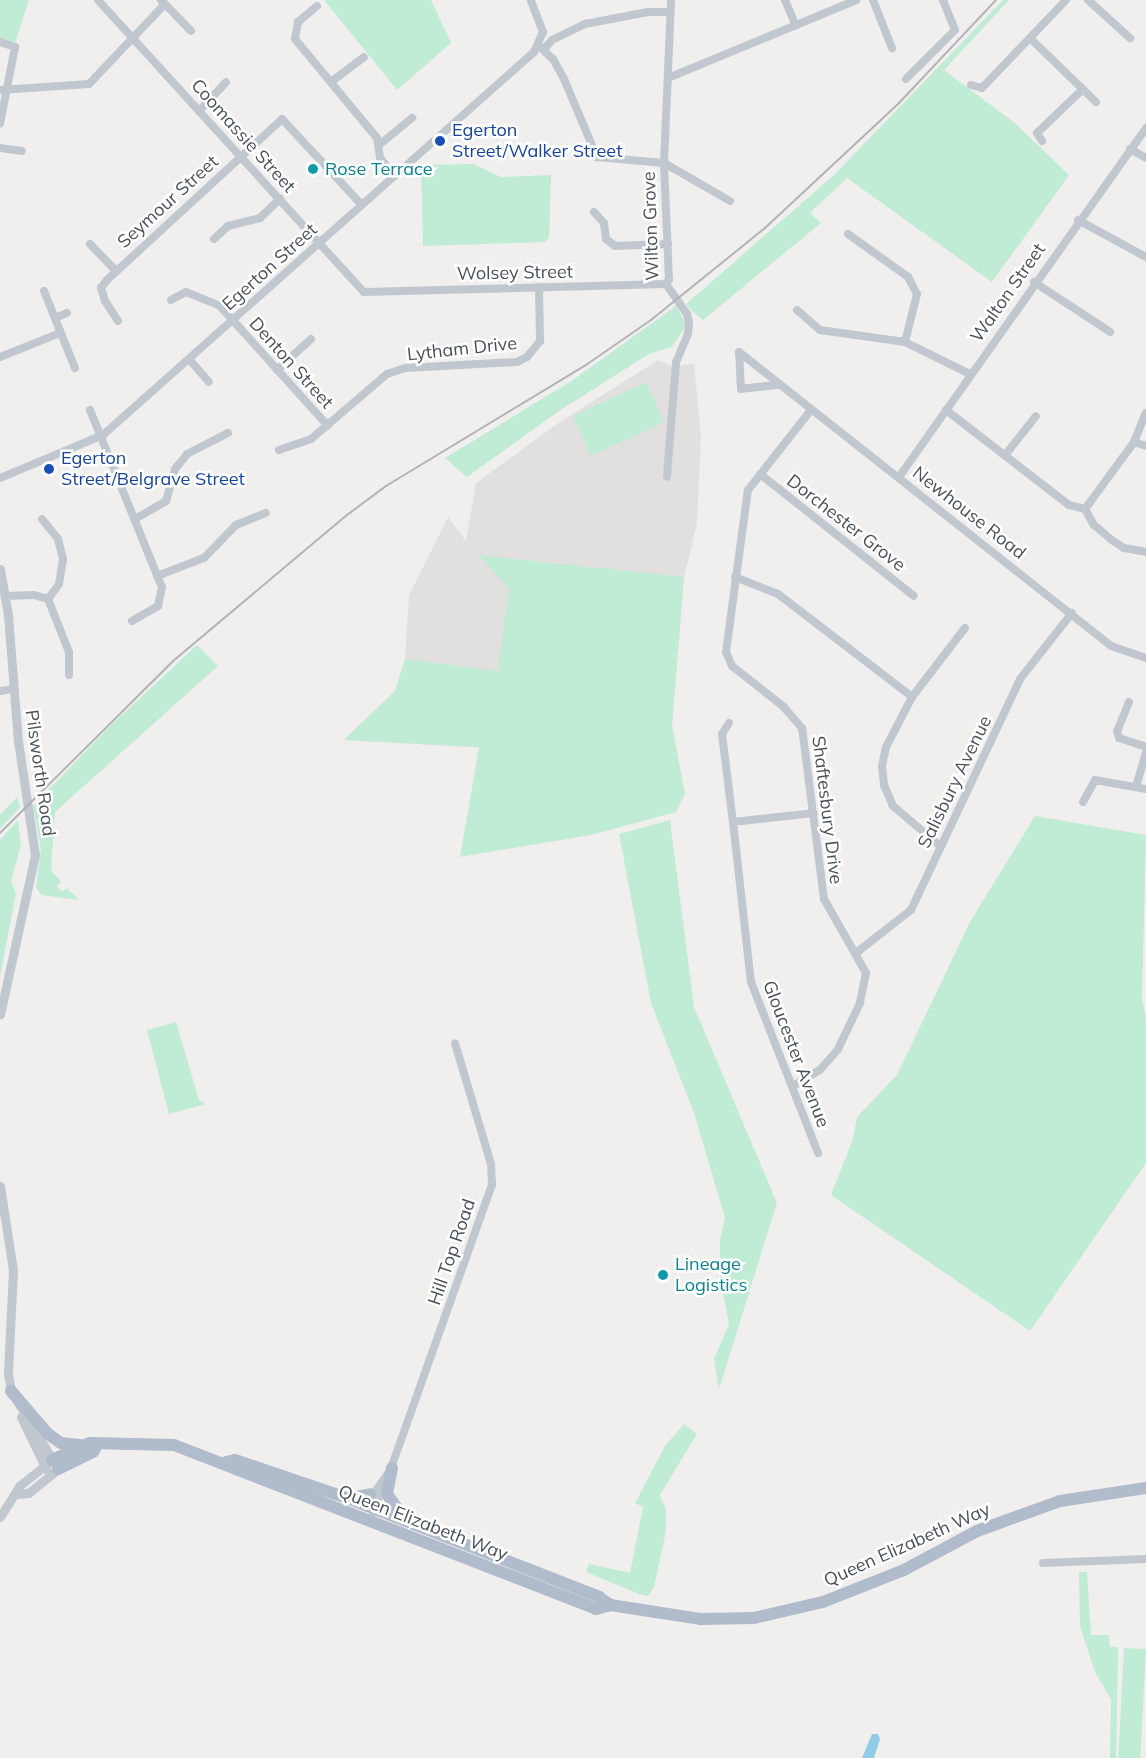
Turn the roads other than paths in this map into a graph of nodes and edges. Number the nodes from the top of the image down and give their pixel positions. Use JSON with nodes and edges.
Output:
{"nodes":[{"id":1,"x":98,"y":0,"type":"edge"},
{"id":2,"x":531,"y":0,"type":"edge"},
{"id":3,"x":671,"y":0,"type":"edge"},
{"id":4,"x":785,"y":0,"type":"edge"},
{"id":5,"x":856,"y":0,"type":"edge"},
{"id":6,"x":873,"y":0,"type":"edge"},
{"id":7,"x":943,"y":0,"type":"edge"},
{"id":8,"x":1066,"y":0,"type":"edge"},
{"id":9,"x":1088,"y":0,"type":"edge"},
{"id":10,"x":163,"y":2,"type":"edge"},
{"id":11,"x":842,"y":3,"type":"edge"},
{"id":12,"x":317,"y":6,"type":"dead end"},
{"id":13,"x":670,"y":12,"type":"junction"},
{"id":14,"x":796,"y":26,"type":"junction"},
{"id":15,"x":191,"y":31,"type":"dead end"},
{"id":16,"x":134,"y":36,"type":"junction"},
{"id":17,"x":1030,"y":38,"type":"junction"},
{"id":18,"x":1130,"y":38,"type":"dead end"},
{"id":19,"x":0,"y":42,"type":"edge"},
{"id":20,"x":542,"y":48,"type":"junction"},
{"id":21,"x":892,"y":48,"type":"dead end"},
{"id":22,"x":364,"y":57,"type":"dead end"},
{"id":23,"x":668,"y":78,"type":"junction"},
{"id":24,"x":906,"y":79,"type":"dead end"},
{"id":25,"x":226,"y":82,"type":"dead end"},
{"id":26,"x":331,"y":82,"type":"junction"},
{"id":27,"x":971,"y":85,"type":"dead end"},
{"id":28,"x":3,"y":90,"type":"edge"},
{"id":29,"x":1082,"y":90,"type":"junction"},
{"id":30,"x":1096,"y":102,"type":"dead end"},
{"id":31,"x":200,"y":110,"type":"junction"},
{"id":32,"x":412,"y":118,"type":"dead end"},
{"id":33,"x":0,"y":124,"type":"edge"},
{"id":34,"x":1146,"y":128,"type":"edge"},
{"id":35,"x":1042,"y":141,"type":"dead end"},
{"id":36,"x":379,"y":144,"type":"junction"},
{"id":37,"x":0,"y":148,"type":"edge"},
{"id":38,"x":1130,"y":149,"type":"junction"},
{"id":39,"x":22,"y":152,"type":"dead end"},
{"id":40,"x":241,"y":156,"type":"junction"},
{"id":41,"x":1146,"y":158,"type":"edge"},
{"id":42,"x":664,"y":163,"type":"junction"},
{"id":43,"x":394,"y":176,"type":"junction"},
{"id":44,"x":280,"y":199,"type":"junction"},
{"id":45,"x":730,"y":201,"type":"dead end"},
{"id":46,"x":362,"y":205,"type":"junction"},
{"id":47,"x":594,"y":212,"type":"dead end"},
{"id":48,"x":1078,"y":220,"type":"junction"},
{"id":49,"x":848,"y":234,"type":"dead end"},
{"id":50,"x":214,"y":239,"type":"dead end"},
{"id":51,"x":319,"y":243,"type":"junction"},
{"id":52,"x":90,"y":244,"type":"dead end"},
{"id":53,"x":668,"y":244,"type":"junction"},
{"id":54,"x":1146,"y":257,"type":"edge"},
{"id":55,"x":116,"y":270,"type":"junction"},
{"id":56,"x":1034,"y":282,"type":"junction"},
{"id":57,"x":666,"y":284,"type":"junction"},
{"id":58,"x":539,"y":287,"type":"junction"},
{"id":59,"x":44,"y":291,"type":"dead end"},
{"id":60,"x":364,"y":292,"type":"joint"},
{"id":61,"x":171,"y":300,"type":"dead end"},
{"id":62,"x":797,"y":310,"type":"dead end"},
{"id":63,"x":67,"y":313,"type":"dead end"},
{"id":64,"x":55,"y":318,"type":"junction"},
{"id":65,"x":232,"y":320,"type":"junction"},
{"id":66,"x":118,"y":321,"type":"dead end"},
{"id":67,"x":1110,"y":332,"type":"dead end"},
{"id":68,"x":60,"y":333,"type":"junction"},
{"id":69,"x":311,"y":339,"type":"dead end"},
{"id":70,"x":905,"y":342,"type":"junction"},
{"id":71,"x":0,"y":357,"type":"edge"},
{"id":72,"x":189,"y":359,"type":"junction"},
{"id":73,"x":75,"y":368,"type":"dead end"},
{"id":74,"x":277,"y":370,"type":"junction"},
{"id":75,"x":970,"y":374,"type":"junction"},
{"id":76,"x":209,"y":382,"type":"dead end"},
{"id":77,"x":777,"y":385,"type":"junction"},
{"id":78,"x":90,"y":410,"type":"dead end"},
{"id":79,"x":811,"y":410,"type":"junction"},
{"id":80,"x":946,"y":410,"type":"junction"},
{"id":81,"x":1146,"y":413,"type":"edge"},
{"id":82,"x":1036,"y":416,"type":"dead end"},
{"id":83,"x":328,"y":426,"type":"junction"},
{"id":84,"x":228,"y":433,"type":"dead end"},
{"id":85,"x":103,"y":435,"type":"junction"},
{"id":86,"x":1134,"y":442,"type":"junction"},
{"id":87,"x":1146,"y":446,"type":"edge"},
{"id":88,"x":279,"y":450,"type":"dead end"},
{"id":89,"x":1006,"y":454,"type":"junction"},
{"id":90,"x":760,"y":474,"type":"junction"},
{"id":91,"x":667,"y":477,"type":"dead end"},
{"id":92,"x":899,"y":477,"type":"junction"},
{"id":93,"x":0,"y":478,"type":"edge"},
{"id":94,"x":1085,"y":508,"type":"junction"},
{"id":95,"x":266,"y":513,"type":"dead end"},
{"id":96,"x":42,"y":519,"type":"dead end"},
{"id":97,"x":135,"y":519,"type":"junction"},
{"id":98,"x":1146,"y":552,"type":"edge"},
{"id":99,"x":0,"y":569,"type":"edge"},
{"id":100,"x":157,"y":576,"type":"junction"},
{"id":101,"x":735,"y":577,"type":"junction"},
{"id":102,"x":5,"y":596,"type":"junction"},
{"id":103,"x":914,"y":596,"type":"dead end"},
{"id":104,"x":48,"y":599,"type":"junction"},
{"id":105,"x":1072,"y":613,"type":"junction"},
{"id":106,"x":132,"y":621,"type":"dead end"},
{"id":107,"x":965,"y":628,"type":"dead end"},
{"id":108,"x":1146,"y":658,"type":"edge"},
{"id":109,"x":69,"y":675,"type":"dead end"},
{"id":110,"x":12,"y":689,"type":"junction"},
{"id":111,"x":0,"y":691,"type":"edge"},
{"id":112,"x":912,"y":697,"type":"junction"},
{"id":113,"x":1129,"y":702,"type":"dead end"},
{"id":114,"x":729,"y":723,"type":"dead end"},
{"id":115,"x":1146,"y":749,"type":"edge"},
{"id":116,"x":1136,"y":787,"type":"junction"},
{"id":117,"x":1146,"y":789,"type":"edge"},
{"id":118,"x":1083,"y":802,"type":"dead end"},
{"id":119,"x":814,"y":813,"type":"junction"},
{"id":120,"x":733,"y":822,"type":"junction"},
{"id":121,"x":940,"y":846,"type":"junction"},
{"id":122,"x":856,"y":953,"type":"junction"},
{"id":123,"x":0,"y":1014,"type":"edge"},
{"id":124,"x":455,"y":1042,"type":"dead end"},
{"id":125,"x":793,"y":1086,"type":"junction"},
{"id":126,"x":818,"y":1153,"type":"dead end"},
{"id":127,"x":0,"y":1186,"type":"edge"},
{"id":128,"x":11,"y":1391,"type":"junction"},
{"id":129,"x":82,"y":1445,"type":"junction"},
{"id":130,"x":97,"y":1445,"type":"junction"},
{"id":131,"x":226,"y":1462,"type":"junction"},
{"id":132,"x":50,"y":1467,"type":"junction"},
{"id":133,"x":392,"y":1468,"type":"junction"},
{"id":134,"x":1146,"y":1488,"type":"edge"},
{"id":135,"x":371,"y":1503,"type":"junction"},
{"id":136,"x":0,"y":1517,"type":"edge"},
{"id":137,"x":365,"y":1520,"type":"junction"},
{"id":138,"x":406,"y":1521,"type":"junction"},
{"id":139,"x":1146,"y":1559,"type":"edge"},
{"id":140,"x":1043,"y":1563,"type":"dead end"},
{"id":141,"x":610,"y":1605,"type":"junction"}],
"edges":[{"from":1,"to":16,"type":"street","name":"Coomassie Street"},
{"from":2,"to":20,"type":"street"},
{"from":3,"to":13,"type":"street","name":"Wilton Grove"},
{"from":4,"to":14,"type":"street"},
{"from":5,"to":11,"type":"street"},
{"from":6,"to":21,"type":"street"},
{"from":7,"to":24,"type":"street"},
{"from":8,"to":17,"type":"street"},
{"from":9,"to":18,"type":"street"},
{"from":10,"to":15,"type":"street"},
{"from":10,"to":16,"type":"street"},
{"from":11,"to":14,"type":"street"},
{"from":12,"to":26,"type":"street"},
{"from":13,"to":20,"type":"street","name":"Egerton Street"},
{"from":13,"to":23,"type":"street","name":"Wilton Grove"},
{"from":14,"to":23,"type":"street"},
{"from":16,"to":28,"type":"street"},
{"from":16,"to":31,"type":"street","name":"Coomassie Street"},
{"from":17,"to":27,"type":"street"},
{"from":17,"to":29,"type":"street"},
{"from":19,"to":28,"type":"street"},
{"from":20,"to":42,"type":"street"},
{"from":20,"to":43,"type":"street","name":"Egerton Street"},
{"from":22,"to":26,"type":"street"},
{"from":23,"to":42,"type":"street","name":"Wilton Grove"},
{"from":25,"to":31,"type":"street"},
{"from":26,"to":36,"type":"street"},
{"from":28,"to":33,"type":"street"},
{"from":29,"to":30,"type":"street"},
{"from":29,"to":35,"type":"street"},
{"from":31,"to":40,"type":"street","name":"Coomassie Street"},
{"from":32,"to":36,"type":"street"},
{"from":34,"to":38,"type":"street","name":"Walton Street"},
{"from":36,"to":43,"type":"street"},
{"from":37,"to":39,"type":"street"},
{"from":38,"to":41,"type":"street"},
{"from":38,"to":48,"type":"street","name":"Walton Street"},
{"from":40,"to":44,"type":"street","name":"Coomassie Street"},
{"from":40,"to":46,"type":"street","name":"Seymour Street"},
{"from":40,"to":55,"type":"street","name":"Seymour Street"},
{"from":42,"to":45,"type":"street"},
{"from":42,"to":53,"type":"street","name":"Wilton Grove"},
{"from":43,"to":46,"type":"street","name":"Egerton Street"},
{"from":44,"to":50,"type":"street"},
{"from":44,"to":51,"type":"street","name":"Coomassie Street"},
{"from":46,"to":51,"type":"street","name":"Egerton Street"},
{"from":47,"to":53,"type":"street"},
{"from":48,"to":54,"type":"street"},
{"from":48,"to":56,"type":"street","name":"Walton Street"},
{"from":49,"to":70,"type":"street"},
{"from":51,"to":60,"type":"street","name":"Coomassie Street"},
{"from":51,"to":65,"type":"street","name":"Egerton Street"},
{"from":52,"to":55,"type":"street"},
{"from":53,"to":57,"type":"street","name":"Wilton Grove"},
{"from":55,"to":66,"type":"street"},
{"from":56,"to":67,"type":"street"},
{"from":56,"to":75,"type":"street","name":"Walton Street"},
{"from":57,"to":58,"type":"street","name":"Wolsey Street"},
{"from":57,"to":91,"type":"street","name":"Wilton Grove"},
{"from":58,"to":60,"type":"street","name":"Wolsey Street"},
{"from":58,"to":83,"type":"street","name":"Lytham Drive"},
{"from":59,"to":64,"type":"street"},
{"from":61,"to":65,"type":"street","name":"Denton Street"},
{"from":62,"to":70,"type":"street"},
{"from":63,"to":64,"type":"street"},
{"from":64,"to":68,"type":"street"},
{"from":65,"to":72,"type":"street","name":"Egerton Street"},
{"from":65,"to":74,"type":"street","name":"Denton Street"},
{"from":68,"to":71,"type":"street"},
{"from":68,"to":73,"type":"street"},
{"from":69,"to":74,"type":"street"},
{"from":70,"to":75,"type":"street"},
{"from":72,"to":76,"type":"street"},
{"from":72,"to":85,"type":"street","name":"Egerton Street"},
{"from":74,"to":83,"type":"street","name":"Denton Street"},
{"from":75,"to":80,"type":"street","name":"Walton Street"},
{"from":77,"to":77,"type":"street","name":"Newhouse Road"},
{"from":77,"to":79,"type":"street","name":"Newhouse Road"},
{"from":78,"to":85,"type":"street"},
{"from":79,"to":90,"type":"street","name":"Shaftesbury Drive"},
{"from":79,"to":92,"type":"street","name":"Newhouse Road"},
{"from":80,"to":89,"type":"street"},
{"from":80,"to":92,"type":"street","name":"Walton Street"},
{"from":81,"to":86,"type":"street"},
{"from":82,"to":89,"type":"street"},
{"from":83,"to":88,"type":"street","name":"Lytham Drive"},
{"from":84,"to":97,"type":"street"},
{"from":85,"to":93,"type":"street","name":"Egerton Street"},
{"from":85,"to":97,"type":"street"},
{"from":86,"to":87,"type":"street"},
{"from":86,"to":94,"type":"street"},
{"from":89,"to":94,"type":"street"},
{"from":90,"to":101,"type":"street","name":"Shaftesbury Drive"},
{"from":90,"to":103,"type":"street","name":"Dorchester Grove"},
{"from":92,"to":105,"type":"street","name":"Newhouse Road"},
{"from":94,"to":98,"type":"street"},
{"from":95,"to":100,"type":"street"},
{"from":96,"to":104,"type":"street"},
{"from":97,"to":100,"type":"street"},
{"from":99,"to":102,"type":"street","name":"Pilsworth Road"},
{"from":100,"to":106,"type":"street"},
{"from":101,"to":112,"type":"street"},
{"from":101,"to":119,"type":"street","name":"Shaftesbury Drive"},
{"from":102,"to":104,"type":"street"},
{"from":102,"to":110,"type":"street","name":"Pilsworth Road"},
{"from":104,"to":109,"type":"street"},
{"from":105,"to":108,"type":"street","name":"Newhouse Road"},
{"from":105,"to":121,"type":"street","name":"Salisbury Avenue"},
{"from":107,"to":112,"type":"street"},
{"from":110,"to":111,"type":"street"},
{"from":110,"to":123,"type":"street","name":"Pilsworth Road"},
{"from":112,"to":121,"type":"street"},
{"from":113,"to":115,"type":"street"},
{"from":114,"to":120,"type":"street","name":"Gloucester Avenue"},
{"from":115,"to":116,"type":"street"},
{"from":116,"to":117,"type":"street"},
{"from":116,"to":118,"type":"street"},
{"from":119,"to":120,"type":"street"},
{"from":119,"to":122,"type":"street","name":"Shaftesbury Drive"},
{"from":120,"to":125,"type":"street","name":"Gloucester Avenue"},
{"from":121,"to":122,"type":"street","name":"Salisbury Avenue"},
{"from":122,"to":125,"type":"street","name":"Shaftesbury Drive"},
{"from":124,"to":133,"type":"street","name":"Hill Top Road"},
{"from":125,"to":126,"type":"street","name":"Gloucester Avenue"},
{"from":127,"to":128,"type":"street"},
{"from":128,"to":129,"type":"main road"},
{"from":128,"to":132,"type":"street"},
{"from":129,"to":130,"type":"main road","name":"Queen Elizabeth Way"},
{"from":129,"to":132,"type":"main road","name":"Queen Elizabeth Way"},
{"from":130,"to":131,"type":"main road","name":"Queen Elizabeth Way"},
{"from":130,"to":132,"type":"main road"},
{"from":131,"to":135,"type":"main road","name":"Queen Elizabeth Way"},
{"from":131,"to":137,"type":"main road","name":"Queen Elizabeth Way"},
{"from":132,"to":136,"type":"street"},
{"from":133,"to":135,"type":"street","name":"Hill Top Road"},
{"from":133,"to":135,"type":"street","name":"Hill Top Road"},
{"from":133,"to":138,"type":"main road"},
{"from":134,"to":141,"type":"main road","name":"Queen Elizabeth Way"},
{"from":135,"to":137,"type":"street","name":"Hill Top Road"},
{"from":135,"to":138,"type":"main road","name":"Queen Elizabeth Way"},
{"from":137,"to":141,"type":"main road","name":"Queen Elizabeth Way"},
{"from":138,"to":141,"type":"main road","name":"Queen Elizabeth Way"},
{"from":139,"to":140,"type":"street"}]}
